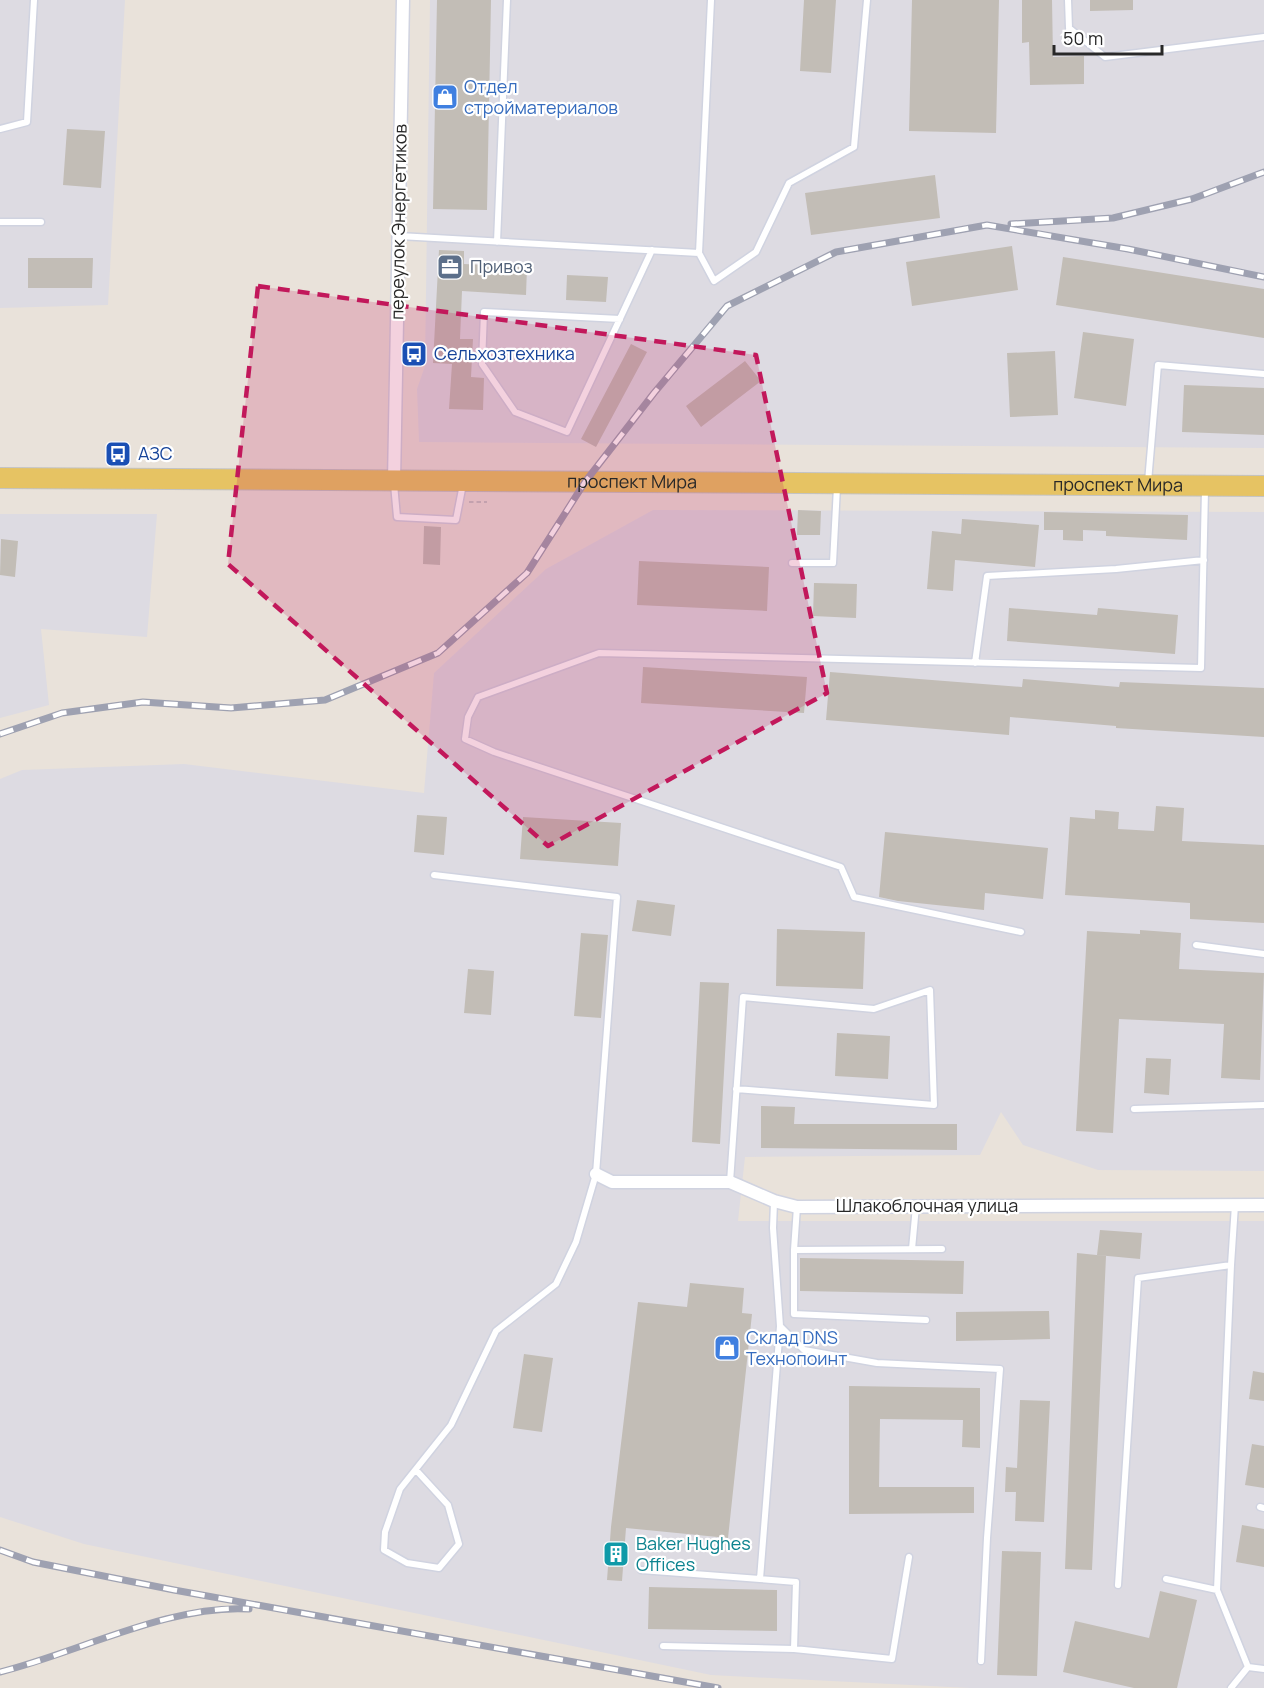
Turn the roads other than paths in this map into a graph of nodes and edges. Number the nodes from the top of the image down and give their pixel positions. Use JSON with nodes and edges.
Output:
{"nodes":[{"id":1,"x":34,"y":0,"type":"edge"},
{"id":2,"x":403,"y":0,"type":"edge"},
{"id":3,"x":507,"y":0,"type":"edge"},
{"id":4,"x":711,"y":0,"type":"edge"},
{"id":5,"x":867,"y":0,"type":"edge"},
{"id":6,"x":1068,"y":0,"type":"edge"},
{"id":7,"x":1264,"y":37,"type":"edge"},
{"id":8,"x":0,"y":129,"type":"edge"},
{"id":9,"x":0,"y":222,"type":"edge"},
{"id":10,"x":41,"y":222,"type":"dead end"},
{"id":11,"x":398,"y":236,"type":"junction"},
{"id":12,"x":497,"y":242,"type":"junction"},
{"id":13,"x":652,"y":250,"type":"junction"},
{"id":14,"x":699,"y":253,"type":"junction"},
{"id":15,"x":620,"y":319,"type":"junction"},
{"id":16,"x":1264,"y":374,"type":"edge"},
{"id":17,"x":0,"y":478,"type":"edge"},
{"id":18,"x":394,"y":481,"type":"junction"},
{"id":19,"x":464,"y":481,"type":"junction"},
{"id":20,"x":837,"y":483,"type":"junction"},
{"id":21,"x":1148,"y":484,"type":"junction"},
{"id":22,"x":1206,"y":485,"type":"junction"},
{"id":23,"x":1264,"y":486,"type":"edge"},
{"id":24,"x":1204,"y":560,"type":"junction"},
{"id":25,"x":792,"y":563,"type":"dead end"},
{"id":26,"x":975,"y":663,"type":"junction"},
{"id":27,"x":434,"y":874,"type":"dead end"},
{"id":28,"x":1021,"y":932,"type":"dead end"},
{"id":29,"x":1196,"y":945,"type":"dead end"},
{"id":30,"x":1264,"y":954,"type":"edge"},
{"id":31,"x":736,"y":1089,"type":"junction"},
{"id":32,"x":1264,"y":1105,"type":"edge"},
{"id":33,"x":1134,"y":1109,"type":"dead end"},
{"id":34,"x":597,"y":1174,"type":"junction"},
{"id":35,"x":730,"y":1182,"type":"junction"},
{"id":36,"x":774,"y":1201,"type":"junction"},
{"id":37,"x":1235,"y":1205,"type":"junction"},
{"id":38,"x":1264,"y":1205,"type":"edge"},
{"id":39,"x":916,"y":1206,"type":"junction"},
{"id":40,"x":797,"y":1207,"type":"junction"},
{"id":41,"x":942,"y":1249,"type":"dead end"},
{"id":42,"x":794,"y":1250,"type":"junction"},
{"id":43,"x":912,"y":1250,"type":"junction"},
{"id":44,"x":1231,"y":1265,"type":"junction"},
{"id":45,"x":926,"y":1320,"type":"dead end"},
{"id":46,"x":780,"y":1326,"type":"junction"},
{"id":47,"x":416,"y":1470,"type":"junction"},
{"id":48,"x":909,"y":1557,"type":"dead end"},
{"id":49,"x":641,"y":1570,"type":"dead end"},
{"id":50,"x":760,"y":1579,"type":"junction"},
{"id":51,"x":1166,"y":1579,"type":"dead end"},
{"id":52,"x":1118,"y":1585,"type":"dead end"},
{"id":53,"x":1217,"y":1590,"type":"junction"},
{"id":54,"x":663,"y":1646,"type":"dead end"},
{"id":55,"x":794,"y":1649,"type":"junction"},
{"id":56,"x":981,"y":1661,"type":"dead end"},
{"id":57,"x":1248,"y":1667,"type":"junction"},
{"id":58,"x":1264,"y":1669,"type":"edge"},
{"id":59,"x":1231,"y":1688,"type":"edge"}],
"edges":[{"from":1,"to":8,"type":"lane"},
{"from":2,"to":11,"type":"street","name":"переулок Энергетиков"},
{"from":3,"to":12,"type":"lane"},
{"from":4,"to":14,"type":"lane"},
{"from":5,"to":14,"type":"lane"},
{"from":6,"to":7,"type":"lane"},
{"from":9,"to":10,"type":"lane"},
{"from":11,"to":12,"type":"lane"},
{"from":11,"to":18,"type":"street","name":"переулок Энергетиков"},
{"from":12,"to":13,"type":"lane"},
{"from":13,"to":14,"type":"lane"},
{"from":13,"to":15,"type":"lane"},
{"from":15,"to":15,"type":"lane"},
{"from":16,"to":21,"type":"lane"},
{"from":17,"to":18,"type":"main road","name":"проспект Мира"},
{"from":18,"to":19,"type":"main road","name":"проспект Мира"},
{"from":18,"to":19,"type":"lane"},
{"from":19,"to":20,"type":"main road","name":"проспект Мира"},
{"from":20,"to":21,"type":"main road","name":"проспект Мира"},
{"from":20,"to":25,"type":"lane"},
{"from":21,"to":22,"type":"main road","name":"проспект Мира"},
{"from":22,"to":23,"type":"main road","name":"проспект Мира"},
{"from":22,"to":24,"type":"lane"},
{"from":24,"to":26,"type":"lane"},
{"from":24,"to":26,"type":"lane"},
{"from":26,"to":28,"type":"lane"},
{"from":27,"to":34,"type":"lane"},
{"from":29,"to":30,"type":"lane"},
{"from":31,"to":31,"type":"lane"},
{"from":31,"to":35,"type":"lane"},
{"from":32,"to":33,"type":"lane"},
{"from":34,"to":35,"type":"street","name":"Шлакоблочная улица"},
{"from":34,"to":47,"type":"lane"},
{"from":35,"to":36,"type":"street","name":"Шлакоблочная улица"},
{"from":36,"to":40,"type":"street","name":"Шлакоблочная улица"},
{"from":36,"to":46,"type":"lane"},
{"from":37,"to":38,"type":"street","name":"Шлакоблочная улица"},
{"from":37,"to":39,"type":"street","name":"Шлакоблочная улица"},
{"from":37,"to":44,"type":"lane"},
{"from":39,"to":40,"type":"street","name":"Шлакоблочная улица"},
{"from":39,"to":43,"type":"lane"},
{"from":40,"to":42,"type":"lane"},
{"from":41,"to":43,"type":"lane"},
{"from":42,"to":43,"type":"lane"},
{"from":42,"to":45,"type":"lane"},
{"from":44,"to":52,"type":"lane"},
{"from":44,"to":53,"type":"lane"},
{"from":46,"to":50,"type":"lane"},
{"from":46,"to":56,"type":"lane"},
{"from":47,"to":47,"type":"lane"},
{"from":48,"to":55,"type":"lane"},
{"from":49,"to":50,"type":"lane"},
{"from":50,"to":55,"type":"lane"},
{"from":51,"to":53,"type":"lane"},
{"from":53,"to":57,"type":"lane"},
{"from":54,"to":55,"type":"lane"},
{"from":57,"to":58,"type":"lane"},
{"from":57,"to":59,"type":"lane"}]}
